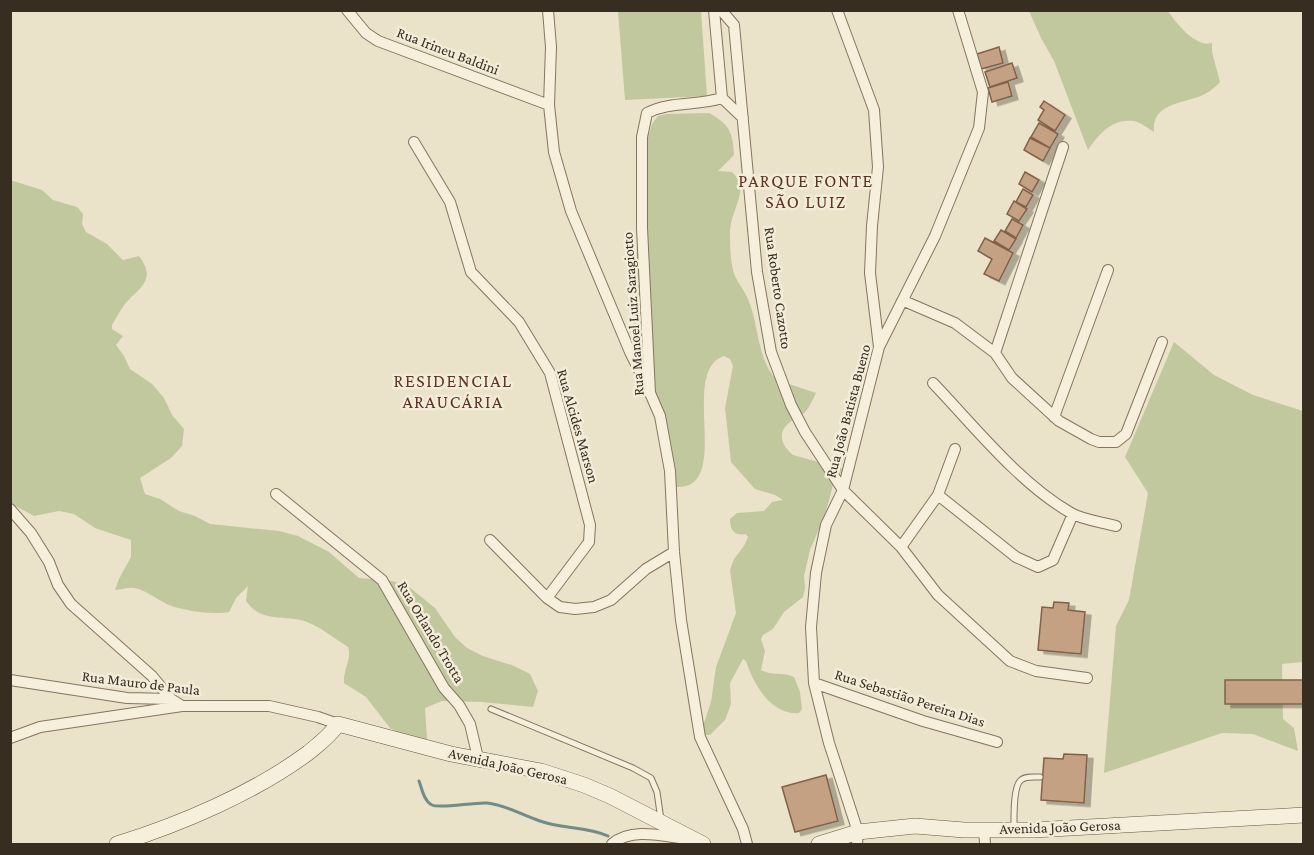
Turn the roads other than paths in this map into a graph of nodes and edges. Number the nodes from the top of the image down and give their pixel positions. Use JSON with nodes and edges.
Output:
{"nodes":[{"id":1,"x":347,"y":10,"type":"edge"},
{"id":2,"x":548,"y":10,"type":"edge"},
{"id":3,"x":714,"y":10,"type":"edge"},
{"id":4,"x":721,"y":10,"type":"edge"},
{"id":5,"x":837,"y":10,"type":"edge"},
{"id":6,"x":958,"y":10,"type":"edge"},
{"id":7,"x":722,"y":98,"type":"junction"},
{"id":8,"x":549,"y":105,"type":"junction"},
{"id":9,"x":743,"y":118,"type":"junction"},
{"id":10,"x":414,"y":142,"type":"dead end"},
{"id":11,"x":1063,"y":147,"type":"dead end"},
{"id":12,"x":1108,"y":270,"type":"dead end"},
{"id":13,"x":904,"y":301,"type":"junction"},
{"id":14,"x":1162,"y":342,"type":"dead end"},
{"id":15,"x":879,"y":348,"type":"junction"},
{"id":16,"x":995,"y":353,"type":"junction"},
{"id":17,"x":933,"y":383,"type":"dead end"},
{"id":18,"x":650,"y":393,"type":"junction"},
{"id":19,"x":1054,"y":417,"type":"junction"},
{"id":20,"x":955,"y":449,"type":"dead end"},
{"id":21,"x":843,"y":490,"type":"junction"},
{"id":22,"x":276,"y":494,"type":"dead end"},
{"id":23,"x":938,"y":495,"type":"junction"},
{"id":24,"x":10,"y":509,"type":"edge"},
{"id":25,"x":1073,"y":514,"type":"junction"},
{"id":26,"x":1116,"y":526,"type":"dead end"},
{"id":27,"x":490,"y":540,"type":"dead end"},
{"id":28,"x":901,"y":548,"type":"junction"},
{"id":29,"x":674,"y":552,"type":"junction"},
{"id":30,"x":547,"y":598,"type":"junction"},
{"id":31,"x":1087,"y":678,"type":"dead end"},
{"id":32,"x":10,"y":680,"type":"edge"},
{"id":33,"x":814,"y":683,"type":"junction"},
{"id":34,"x":171,"y":699,"type":"junction"},
{"id":35,"x":182,"y":706,"type":"junction"},
{"id":36,"x":491,"y":709,"type":"dead end"},
{"id":37,"x":338,"y":724,"type":"junction"},
{"id":38,"x":10,"y":738,"type":"edge"},
{"id":39,"x":997,"y":742,"type":"dead end"},
{"id":40,"x":478,"y":758,"type":"junction"},
{"id":41,"x":1040,"y":777,"type":"dead end"},
{"id":42,"x":1304,"y":815,"type":"edge"},
{"id":43,"x":662,"y":823,"type":"junction"},
{"id":44,"x":1014,"y":830,"type":"junction"},
{"id":45,"x":984,"y":837,"type":"edge"},
{"id":46,"x":857,"y":838,"type":"edge"},
{"id":47,"x":698,"y":842,"type":"edge"},
{"id":48,"x":117,"y":844,"type":"edge"},
{"id":49,"x":612,"y":844,"type":"edge"},
{"id":50,"x":747,"y":844,"type":"edge"},
{"id":51,"x":819,"y":844,"type":"edge"}],
"edges":[{"from":1,"to":8,"type":"street","name":"Rua Irineu Baldini"},
{"from":2,"to":8,"type":"street"},
{"from":3,"to":7,"type":"street"},
{"from":4,"to":9,"type":"street","name":"Rua Roberto Cazotto"},
{"from":5,"to":15,"type":"street"},
{"from":6,"to":13,"type":"street","name":"Rua João Batista Bueno"},
{"from":7,"to":9,"type":"street"},
{"from":7,"to":18,"type":"street","name":"Rua Manoel Luiz Saragiotto"},
{"from":8,"to":18,"type":"street"},
{"from":9,"to":21,"type":"street","name":"Rua Roberto Cazotto"},
{"from":10,"to":30,"type":"street","name":"Rua Alcides Marson"},
{"from":11,"to":16,"type":"street"},
{"from":12,"to":19,"type":"street"},
{"from":13,"to":15,"type":"street","name":"Rua João Batista Bueno"},
{"from":13,"to":16,"type":"street"},
{"from":14,"to":19,"type":"street"},
{"from":15,"to":21,"type":"street","name":"Rua João Batista Bueno"},
{"from":16,"to":19,"type":"street"},
{"from":17,"to":25,"type":"street"},
{"from":18,"to":29,"type":"street","name":"Rua Manoel Luiz Saragiotto"},
{"from":20,"to":23,"type":"street"},
{"from":21,"to":28,"type":"street","name":"Rua Roberto Cazotto"},
{"from":21,"to":33,"type":"street","name":"Rua João Batista Bueno"},
{"from":22,"to":40,"type":"street","name":"Rua Orlando Trotta"},
{"from":23,"to":25,"type":"street"},
{"from":23,"to":28,"type":"street"},
{"from":24,"to":34,"type":"street"},
{"from":25,"to":26,"type":"street"},
{"from":27,"to":30,"type":"street"},
{"from":28,"to":31,"type":"street","name":"Rua Roberto Cazotto"},
{"from":29,"to":30,"type":"street"},
{"from":29,"to":50,"type":"street","name":"Rua Manoel Luiz Saragiotto"},
{"from":32,"to":34,"type":"street","name":"Rua Mauro de Paula"},
{"from":33,"to":39,"type":"street","name":"Rua Sebastião Pereira Dias"},
{"from":33,"to":46,"type":"street","name":"Rua João Batista Bueno"},
{"from":34,"to":35,"type":"street","name":"Rua Mauro de Paula"},
{"from":35,"to":37,"type":"street","name":"Rua Mauro de Paula"},
{"from":35,"to":38,"type":"street"},
{"from":36,"to":43,"type":"lane"},
{"from":37,"to":40,"type":"main road","name":"Avenida João Gerosa"},
{"from":37,"to":48,"type":"main road"},
{"from":40,"to":43,"type":"main road","name":"Avenida João Gerosa"},
{"from":41,"to":44,"type":"lane"},
{"from":42,"to":44,"type":"main road","name":"Avenida João Gerosa"},
{"from":43,"to":47,"type":"main road","name":"Avenida João Gerosa"},
{"from":44,"to":45,"type":"main road","name":"Avenida João Gerosa"},
{"from":45,"to":46,"type":"main road","name":"Avenida João Gerosa"},
{"from":46,"to":51,"type":"main road","name":"Avenida João Gerosa"},
{"from":47,"to":49,"type":"street"}]}
